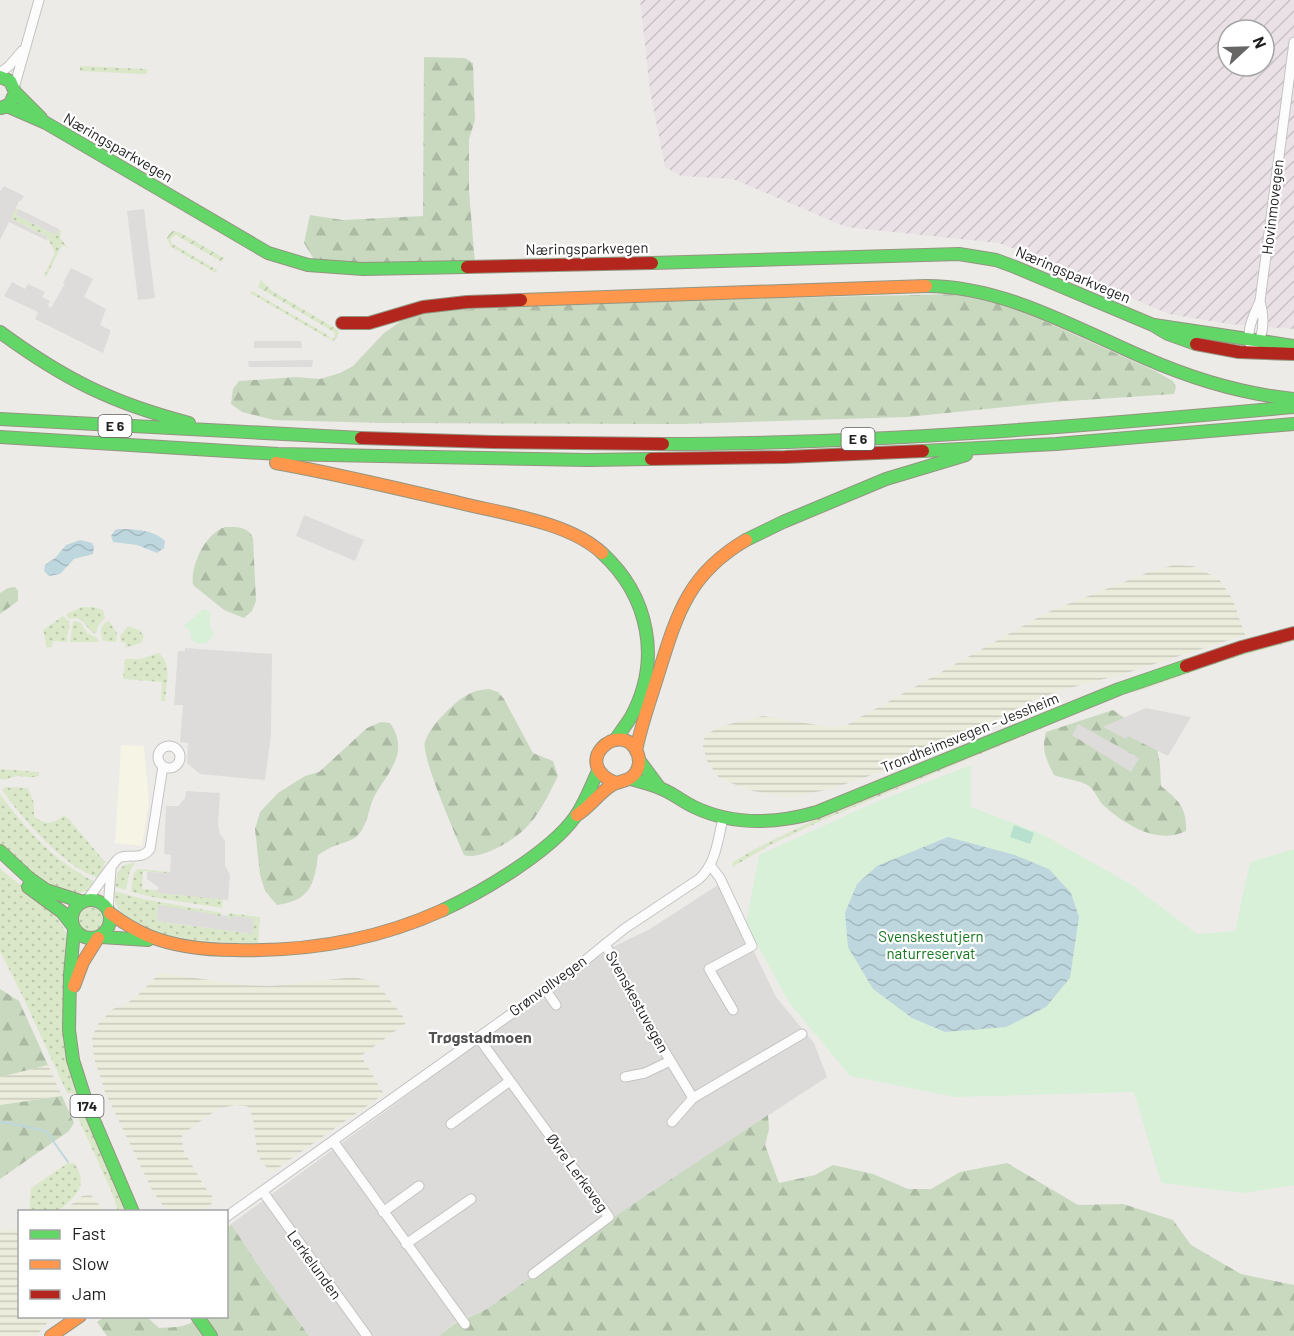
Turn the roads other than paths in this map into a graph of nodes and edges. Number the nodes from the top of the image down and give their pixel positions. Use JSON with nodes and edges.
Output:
{"nodes":[{"id":1,"x":39,"y":0,"type":"edge"},
{"id":2,"x":1294,"y":42,"type":"edge"},
{"id":3,"x":26,"y":47,"type":"junction"},
{"id":4,"x":0,"y":75,"type":"edge"},
{"id":5,"x":15,"y":90,"type":"junction"},
{"id":6,"x":4,"y":107,"type":"edge"},
{"id":7,"x":46,"y":123,"type":"junction"},
{"id":8,"x":1260,"y":301,"type":"junction"},
{"id":9,"x":342,"y":323,"type":"dead end"},
{"id":10,"x":1153,"y":325,"type":"junction"},
{"id":11,"x":0,"y":332,"type":"edge"},
{"id":12,"x":1248,"y":340,"type":"junction"},
{"id":13,"x":1261,"y":341,"type":"junction"},
{"id":14,"x":1294,"y":346,"type":"edge"},
{"id":15,"x":1253,"y":352,"type":"junction"},
{"id":16,"x":1294,"y":354,"type":"edge"},
{"id":17,"x":1294,"y":399,"type":"edge"},
{"id":18,"x":1294,"y":407,"type":"edge"},
{"id":19,"x":0,"y":419,"type":"edge"},
{"id":20,"x":1294,"y":424,"type":"edge"},
{"id":21,"x":230,"y":433,"type":"junction"},
{"id":22,"x":0,"y":437,"type":"edge"},
{"id":23,"x":981,"y":448,"type":"junction"},
{"id":24,"x":232,"y":452,"type":"junction"},
{"id":25,"x":1294,"y":633,"type":"edge"},
{"id":26,"x":615,"y":740,"type":"junction"},
{"id":27,"x":638,"y":756,"type":"junction"},
{"id":28,"x":163,"y":766,"type":"dead end"},
{"id":29,"x":598,"y":771,"type":"junction"},
{"id":30,"x":631,"y":778,"type":"junction"},
{"id":31,"x":616,"y":783,"type":"junction"},
{"id":32,"x":659,"y":787,"type":"junction"},
{"id":33,"x":577,"y":814,"type":"junction"},
{"id":34,"x":723,"y":818,"type":"junction"},
{"id":35,"x":0,"y":851,"type":"edge"},
{"id":36,"x":0,"y":861,"type":"edge"},
{"id":37,"x":710,"y":865,"type":"junction"},
{"id":38,"x":111,"y":869,"type":"junction"},
{"id":39,"x":85,"y":901,"type":"junction"},
{"id":40,"x":109,"y":911,"type":"junction"},
{"id":41,"x":73,"y":927,"type":"junction"},
{"id":42,"x":99,"y":937,"type":"junction"},
{"id":43,"x":155,"y":940,"type":"junction"},
{"id":44,"x":604,"y":944,"type":"junction"},
{"id":45,"x":545,"y":989,"type":"junction"},
{"id":46,"x":70,"y":996,"type":"junction"},
{"id":47,"x":556,"y":1005,"type":"dead end"},
{"id":48,"x":733,"y":1010,"type":"dead end"},
{"id":49,"x":802,"y":1034,"type":"dead end"},
{"id":50,"x":478,"y":1037,"type":"junction"},
{"id":51,"x":670,"y":1061,"type":"junction"},
{"id":52,"x":625,"y":1077,"type":"dead end"},
{"id":53,"x":510,"y":1081,"type":"junction"},
{"id":54,"x":693,"y":1098,"type":"junction"},
{"id":55,"x":672,"y":1122,"type":"dead end"},
{"id":56,"x":451,"y":1124,"type":"dead end"},
{"id":57,"x":333,"y":1141,"type":"junction"},
{"id":58,"x":419,"y":1186,"type":"dead end"},
{"id":59,"x":263,"y":1192,"type":"junction"},
{"id":60,"x":471,"y":1199,"type":"dead end"},
{"id":61,"x":134,"y":1210,"type":"edge"},
{"id":62,"x":383,"y":1212,"type":"junction"},
{"id":63,"x":228,"y":1216,"type":"edge"},
{"id":64,"x":406,"y":1244,"type":"junction"},
{"id":65,"x":533,"y":1274,"type":"dead end"},
{"id":66,"x":78,"y":1318,"type":"edge"},
{"id":67,"x":198,"y":1318,"type":"edge"},
{"id":68,"x":465,"y":1324,"type":"dead end"},
{"id":69,"x":51,"y":1336,"type":"edge"},
{"id":70,"x":211,"y":1336,"type":"edge"},
{"id":71,"x":366,"y":1336,"type":"edge"}],
"edges":[{"from":1,"to":3,"type":"street"},
{"from":2,"to":8,"type":"street","name":"Hovinmovegen"},
{"from":3,"to":4,"type":"street"},
{"from":3,"to":5,"type":"street"},
{"from":4,"to":5,"type":"main road","name":"Næringsparkvegen"},
{"from":5,"to":6,"type":"main road","name":"Næringsparkvegen"},
{"from":5,"to":7,"type":"main road","name":"Næringsparkvegen"},
{"from":6,"to":7,"type":"main road","name":"Næringsparkvegen"},
{"from":7,"to":10,"type":"main road","name":"Næringsparkvegen"},
{"from":8,"to":12,"type":"street","name":"Hovinmovegen"},
{"from":8,"to":13,"type":"street","name":"Hovinmovegen"},
{"from":9,"to":17,"type":"main road"},
{"from":10,"to":12,"type":"main road","name":"Næringsparkvegen"},
{"from":10,"to":15,"type":"main road","name":"Næringsparkvegen"},
{"from":11,"to":21,"type":"main road","number":"E 6"},
{"from":12,"to":13,"type":"main road","name":"Næringsparkvegen"},
{"from":12,"to":15,"type":"street"},
{"from":13,"to":14,"type":"main road","name":"Næringsparkvegen"},
{"from":13,"to":15,"type":"street"},
{"from":15,"to":16,"type":"main road","name":"Næringsparkvegen"},
{"from":18,"to":21,"type":"main road","number":"E 6"},
{"from":19,"to":21,"type":"main road","number":"E 6"},
{"from":20,"to":23,"type":"main road","number":"E 6"},
{"from":22,"to":24,"type":"main road","number":"E 6"},
{"from":23,"to":24,"type":"main road","number":"E 6"},
{"from":23,"to":27,"type":"main road","number":"E 6"},
{"from":24,"to":26,"type":"main road","number":"E 6"},
{"from":25,"to":34,"type":"main road","name":"Trondheimsvegen - Jessheim"},
{"from":26,"to":27,"type":"main road"},
{"from":26,"to":29,"type":"main road"},
{"from":27,"to":30,"type":"main road"},
{"from":27,"to":32,"type":"main road","name":"Trondheimsvegen - Jessheim"},
{"from":28,"to":38,"type":"street"},
{"from":29,"to":31,"type":"main road"},
{"from":29,"to":33,"type":"main road"},
{"from":30,"to":31,"type":"main road"},
{"from":30,"to":32,"type":"main road","name":"Trondheimsvegen - Jessheim"},
{"from":31,"to":33,"type":"main road"},
{"from":32,"to":34,"type":"main road","name":"Trondheimsvegen - Jessheim"},
{"from":33,"to":43,"type":"main road"},
{"from":34,"to":37,"type":"street","name":"Grønvollvegen"},
{"from":35,"to":39,"type":"main road"},
{"from":36,"to":41,"type":"main road"},
{"from":37,"to":44,"type":"street","name":"Grønvollvegen"},
{"from":37,"to":48,"type":"street"},
{"from":38,"to":39,"type":"street"},
{"from":38,"to":40,"type":"street"},
{"from":39,"to":40,"type":"main road"},
{"from":39,"to":41,"type":"main road","number":"174"},
{"from":40,"to":42,"type":"main road","number":"174"},
{"from":40,"to":43,"type":"main road"},
{"from":41,"to":42,"type":"main road"},
{"from":41,"to":46,"type":"main road","number":"174"},
{"from":42,"to":43,"type":"main road"},
{"from":42,"to":46,"type":"main road","number":"174"},
{"from":44,"to":45,"type":"street","name":"Grønvollvegen"},
{"from":44,"to":51,"type":"street","name":"Svenskestuvegen"},
{"from":45,"to":47,"type":"street"},
{"from":45,"to":50,"type":"street","name":"Grønvollvegen"},
{"from":46,"to":61,"type":"main road","number":"174"},
{"from":49,"to":54,"type":"street"},
{"from":50,"to":53,"type":"street","name":"Øvre Lerkeveg"},
{"from":50,"to":57,"type":"street","name":"Grønvollvegen"},
{"from":51,"to":52,"type":"street","name":"Svenskestuvegen"},
{"from":51,"to":54,"type":"street","name":"Svenskestuvegen"},
{"from":53,"to":56,"type":"street"},
{"from":53,"to":65,"type":"street","name":"Øvre Lerkeveg"},
{"from":54,"to":55,"type":"street"},
{"from":57,"to":59,"type":"street","name":"Grønvollvegen"},
{"from":57,"to":62,"type":"street"},
{"from":58,"to":62,"type":"street"},
{"from":59,"to":63,"type":"street","name":"Grønvollvegen"},
{"from":59,"to":71,"type":"street","name":"Lerkelunden"},
{"from":60,"to":64,"type":"street"},
{"from":62,"to":64,"type":"street"},
{"from":64,"to":68,"type":"street"},
{"from":66,"to":69,"type":"main road"},
{"from":67,"to":70,"type":"main road"}]}
